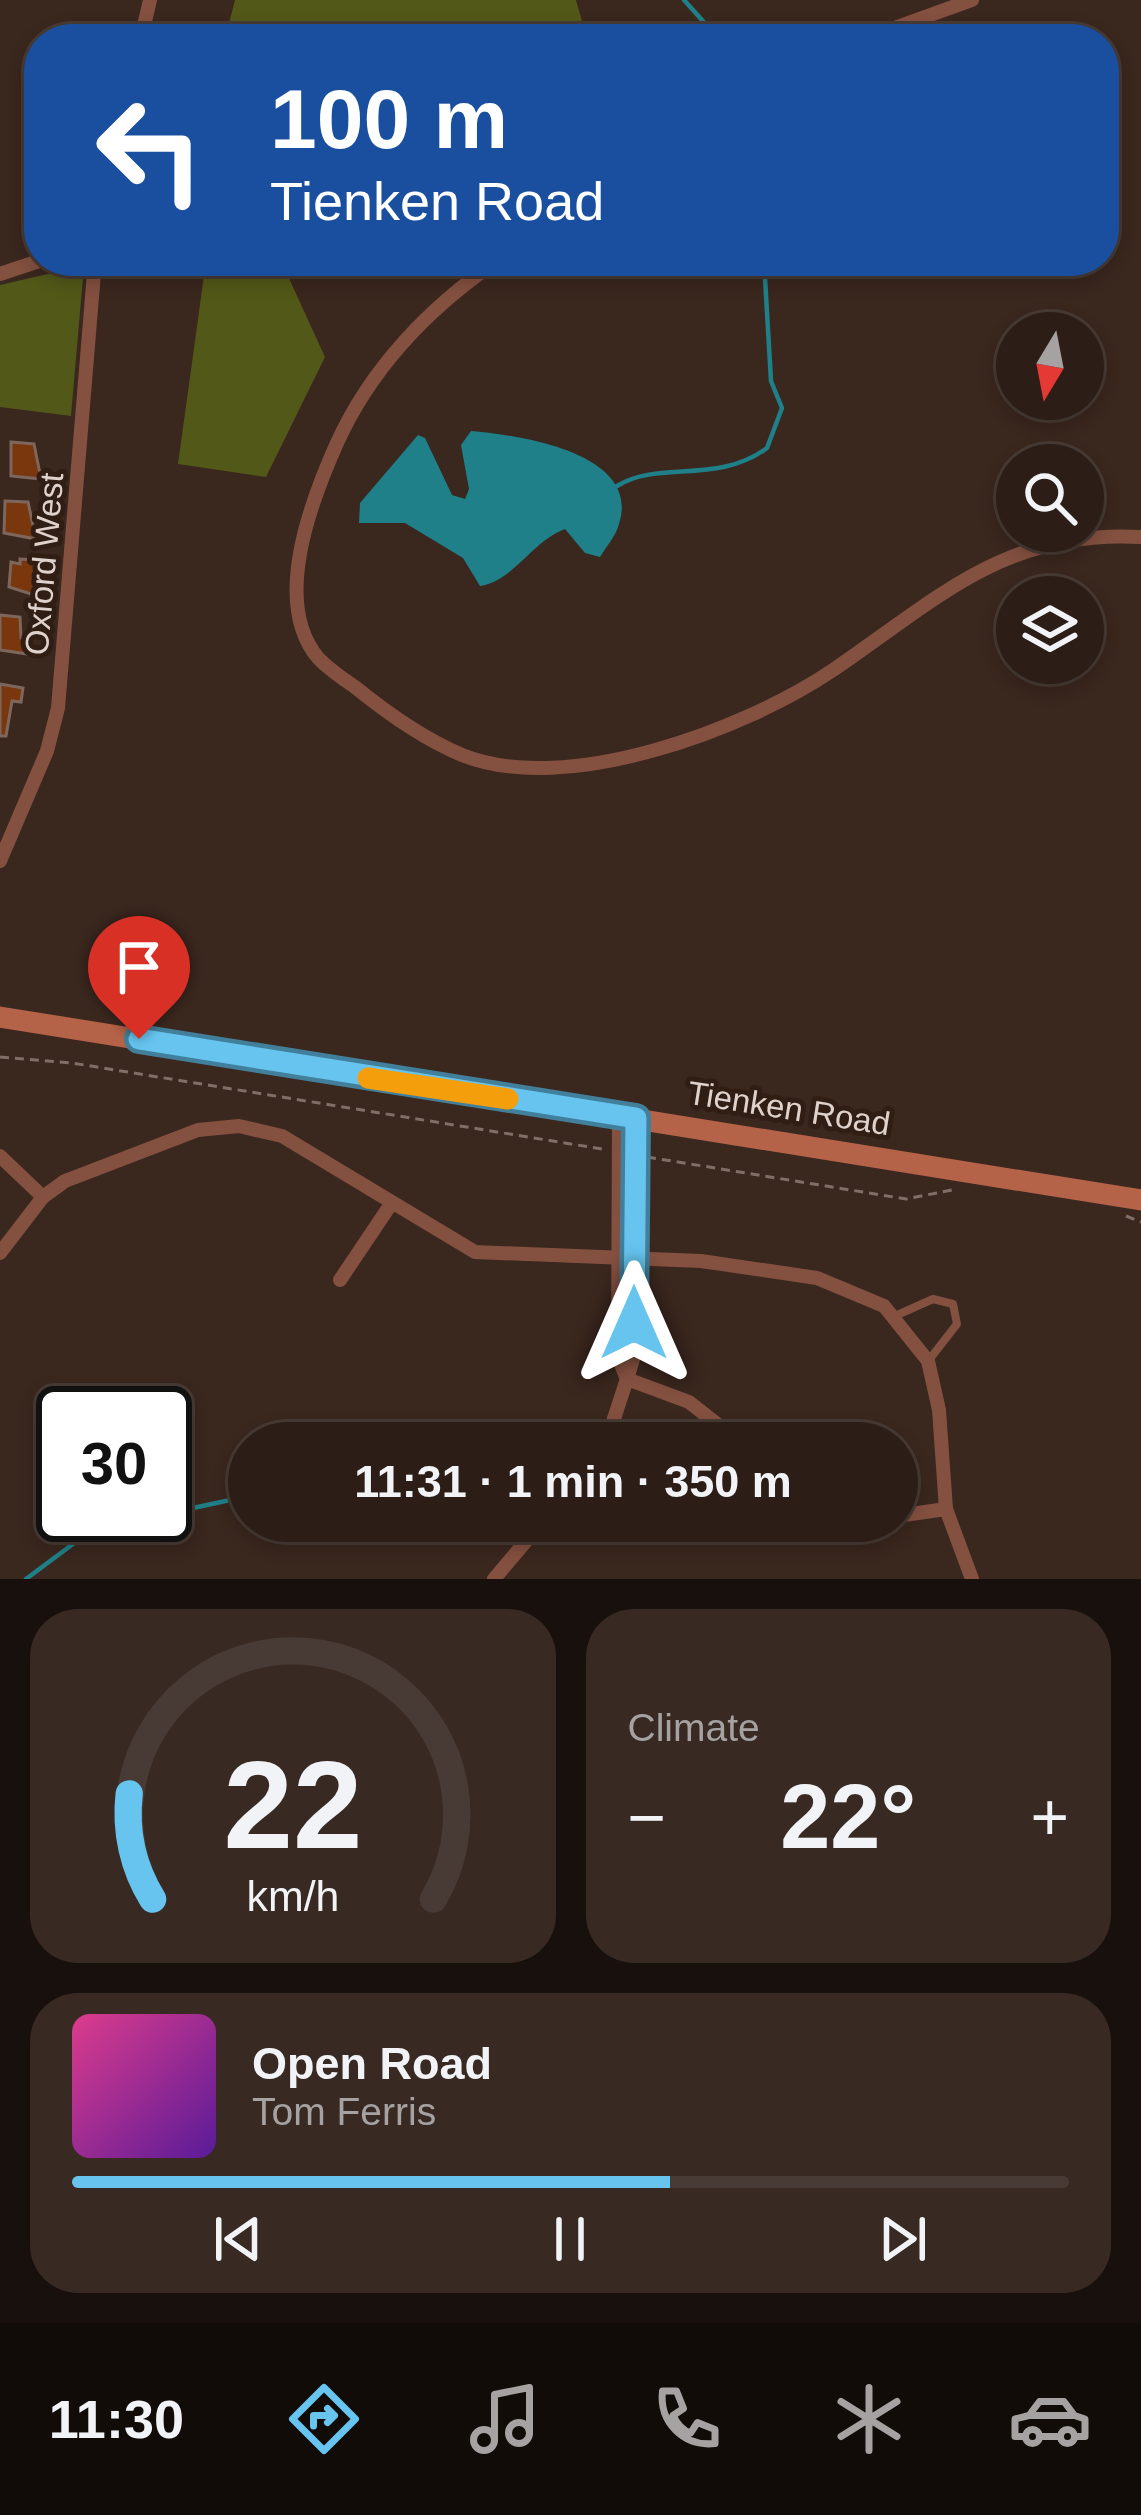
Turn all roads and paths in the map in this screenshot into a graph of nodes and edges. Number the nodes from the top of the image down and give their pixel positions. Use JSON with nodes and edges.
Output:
{"nodes":[{"id":1,"x":972,"y":0,"type":"edge"},
{"id":2,"x":906,"y":24,"type":"edge"},
{"id":3,"x":93,"y":276,"type":"edge"},
{"id":4,"x":475,"y":276,"type":"edge"},
{"id":5,"x":1141,"y":537,"type":"edge"},
{"id":6,"x":0,"y":861,"type":"edge"},
{"id":7,"x":0,"y":1017,"type":"edge"},
{"id":8,"x":0,"y":1057,"type":"edge"},
{"id":9,"x":627,"y":1116,"type":"junction"},
{"id":10,"x":619,"y":1152,"type":"junction"},
{"id":11,"x":635,"y":1155,"type":"junction"},
{"id":12,"x":0,"y":1156,"type":"edge"},
{"id":13,"x":958,"y":1189,"type":"dead end"},
{"id":14,"x":43,"y":1197,"type":"junction"},
{"id":15,"x":1141,"y":1200,"type":"edge"},
{"id":16,"x":391,"y":1204,"type":"junction"},
{"id":17,"x":0,"y":1252,"type":"edge"},
{"id":18,"x":627,"y":1257,"type":"junction"},
{"id":19,"x":340,"y":1280,"type":"dead end"},
{"id":20,"x":895,"y":1316,"type":"junction"},
{"id":21,"x":928,"y":1361,"type":"junction"},
{"id":22,"x":627,"y":1379,"type":"junction"},
{"id":23,"x":613,"y":1422,"type":"edge"},
{"id":24,"x":714,"y":1422,"type":"edge"},
{"id":25,"x":946,"y":1509,"type":"junction"},
{"id":26,"x":918,"y":1513,"type":"edge"},
{"id":27,"x":525,"y":1542,"type":"edge"},
{"id":28,"x":494,"y":1579,"type":"edge"},
{"id":29,"x":972,"y":1579,"type":"edge"}],
"edges":[{"from":1,"to":2,"type":"street"},
{"from":3,"to":6,"type":"street","name":"Oxford West"},
{"from":4,"to":5,"type":"street"},
{"from":7,"to":9,"type":"street","name":"Tienken Road"},
{"from":8,"to":10,"type":"path"},
{"from":9,"to":10,"type":"street"},
{"from":9,"to":11,"type":"street"},
{"from":9,"to":15,"type":"street","name":"Tienken Road"},
{"from":10,"to":18,"type":"street"},
{"from":11,"to":13,"type":"path"},
{"from":11,"to":18,"type":"street"},
{"from":12,"to":14,"type":"street"},
{"from":14,"to":16,"type":"street"},
{"from":14,"to":17,"type":"street"},
{"from":16,"to":18,"type":"street"},
{"from":16,"to":19,"type":"street"},
{"from":18,"to":20,"type":"street"},
{"from":18,"to":22,"type":"street"},
{"from":20,"to":21,"type":"street"},
{"from":20,"to":21,"type":"lane"},
{"from":21,"to":25,"type":"street"},
{"from":22,"to":23,"type":"street"},
{"from":22,"to":24,"type":"street"},
{"from":25,"to":26,"type":"street"},
{"from":25,"to":29,"type":"street"},
{"from":27,"to":28,"type":"street"}]}
